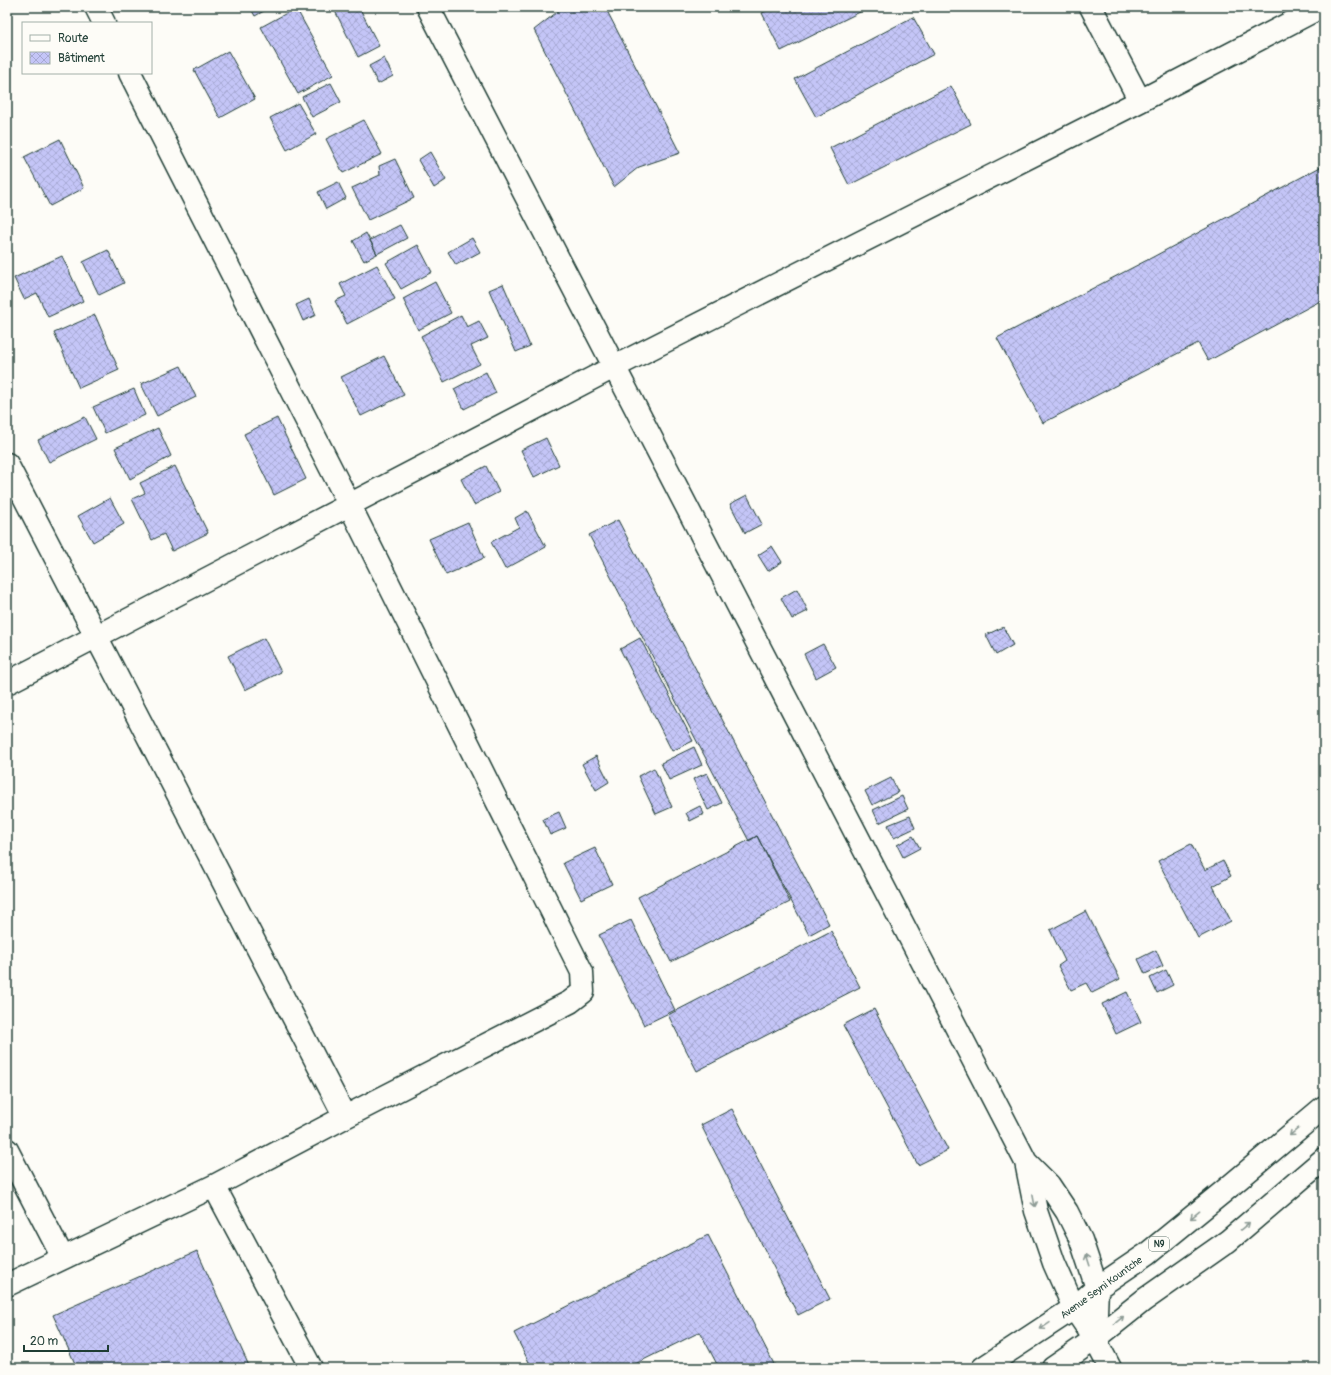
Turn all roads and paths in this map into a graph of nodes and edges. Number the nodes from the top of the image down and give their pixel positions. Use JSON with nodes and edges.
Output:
{"nodes":[{"id":1,"x":96,"y":7,"type":"edge"},
{"id":2,"x":428,"y":7,"type":"edge"},
{"id":3,"x":1091,"y":7,"type":"edge"},
{"id":4,"x":1321,"y":7,"type":"edge"},
{"id":5,"x":104,"y":22,"type":"edge"},
{"id":6,"x":131,"y":74,"type":"edge"},
{"id":7,"x":1140,"y":101,"type":"junction"},
{"id":8,"x":614,"y":367,"type":"junction"},
{"id":9,"x":7,"y":464,"type":"edge"},
{"id":10,"x":349,"y":504,"type":"junction"},
{"id":11,"x":96,"y":637,"type":"junction"},
{"id":12,"x":7,"y":683,"type":"edge"},
{"id":13,"x":1324,"y":1107,"type":"edge"},
{"id":14,"x":345,"y":1117,"type":"junction"},
{"id":15,"x":7,"y":1150,"type":"edge"},
{"id":16,"x":1324,"y":1159,"type":"edge"},
{"id":17,"x":1026,"y":1162,"type":"junction"},
{"id":18,"x":214,"y":1186,"type":"junction"},
{"id":19,"x":63,"y":1258,"type":"junction"},
{"id":20,"x":7,"y":1285,"type":"edge"},
{"id":21,"x":1097,"y":1288,"type":"junction"},
{"id":22,"x":1074,"y":1308,"type":"junction"},
{"id":23,"x":1095,"y":1339,"type":"junction"},
{"id":24,"x":311,"y":1368,"type":"edge"},
{"id":25,"x":983,"y":1368,"type":"edge"},
{"id":26,"x":1053,"y":1368,"type":"edge"},
{"id":27,"x":1110,"y":1368,"type":"edge"}],
"edges":[{"from":1,"to":5,"type":"main road"},
{"from":2,"to":8,"type":"main road"},
{"from":3,"to":7,"type":"main road"},
{"from":4,"to":7,"type":"main road"},
{"from":6,"to":10,"type":"main road"},
{"from":7,"to":8,"type":"main road"},
{"from":8,"to":10,"type":"main road"},
{"from":8,"to":17,"type":"main road"},
{"from":9,"to":11,"type":"main road"},
{"from":10,"to":11,"type":"main road"},
{"from":10,"to":14,"type":"main road"},
{"from":11,"to":12,"type":"main road"},
{"from":11,"to":14,"type":"main road"},
{"from":13,"to":21,"type":"main road","name":"Avenue Seyni Kountche","number":"N9","one_way":true},
{"from":14,"to":18,"type":"main road"},
{"from":15,"to":19,"type":"main road"},
{"from":23,"to":16,"type":"main road","one_way":true},
{"from":21,"to":17,"type":"main road","one_way":true},
{"from":17,"to":22,"type":"main road","one_way":true},
{"from":18,"to":19,"type":"main road"},
{"from":18,"to":24,"type":"main road"},
{"from":19,"to":20,"type":"main road"},
{"from":21,"to":22,"type":"main road","name":"Avenue Seyni Kountche","number":"N9"},
{"from":21,"to":23,"type":"main road"},
{"from":22,"to":23,"type":"main road"},
{"from":22,"to":25,"type":"main road","name":"Avenue Seyni Kountche","number":"N9","one_way":true},
{"from":23,"to":26,"type":"main road"},
{"from":23,"to":27,"type":"main road"}]}
